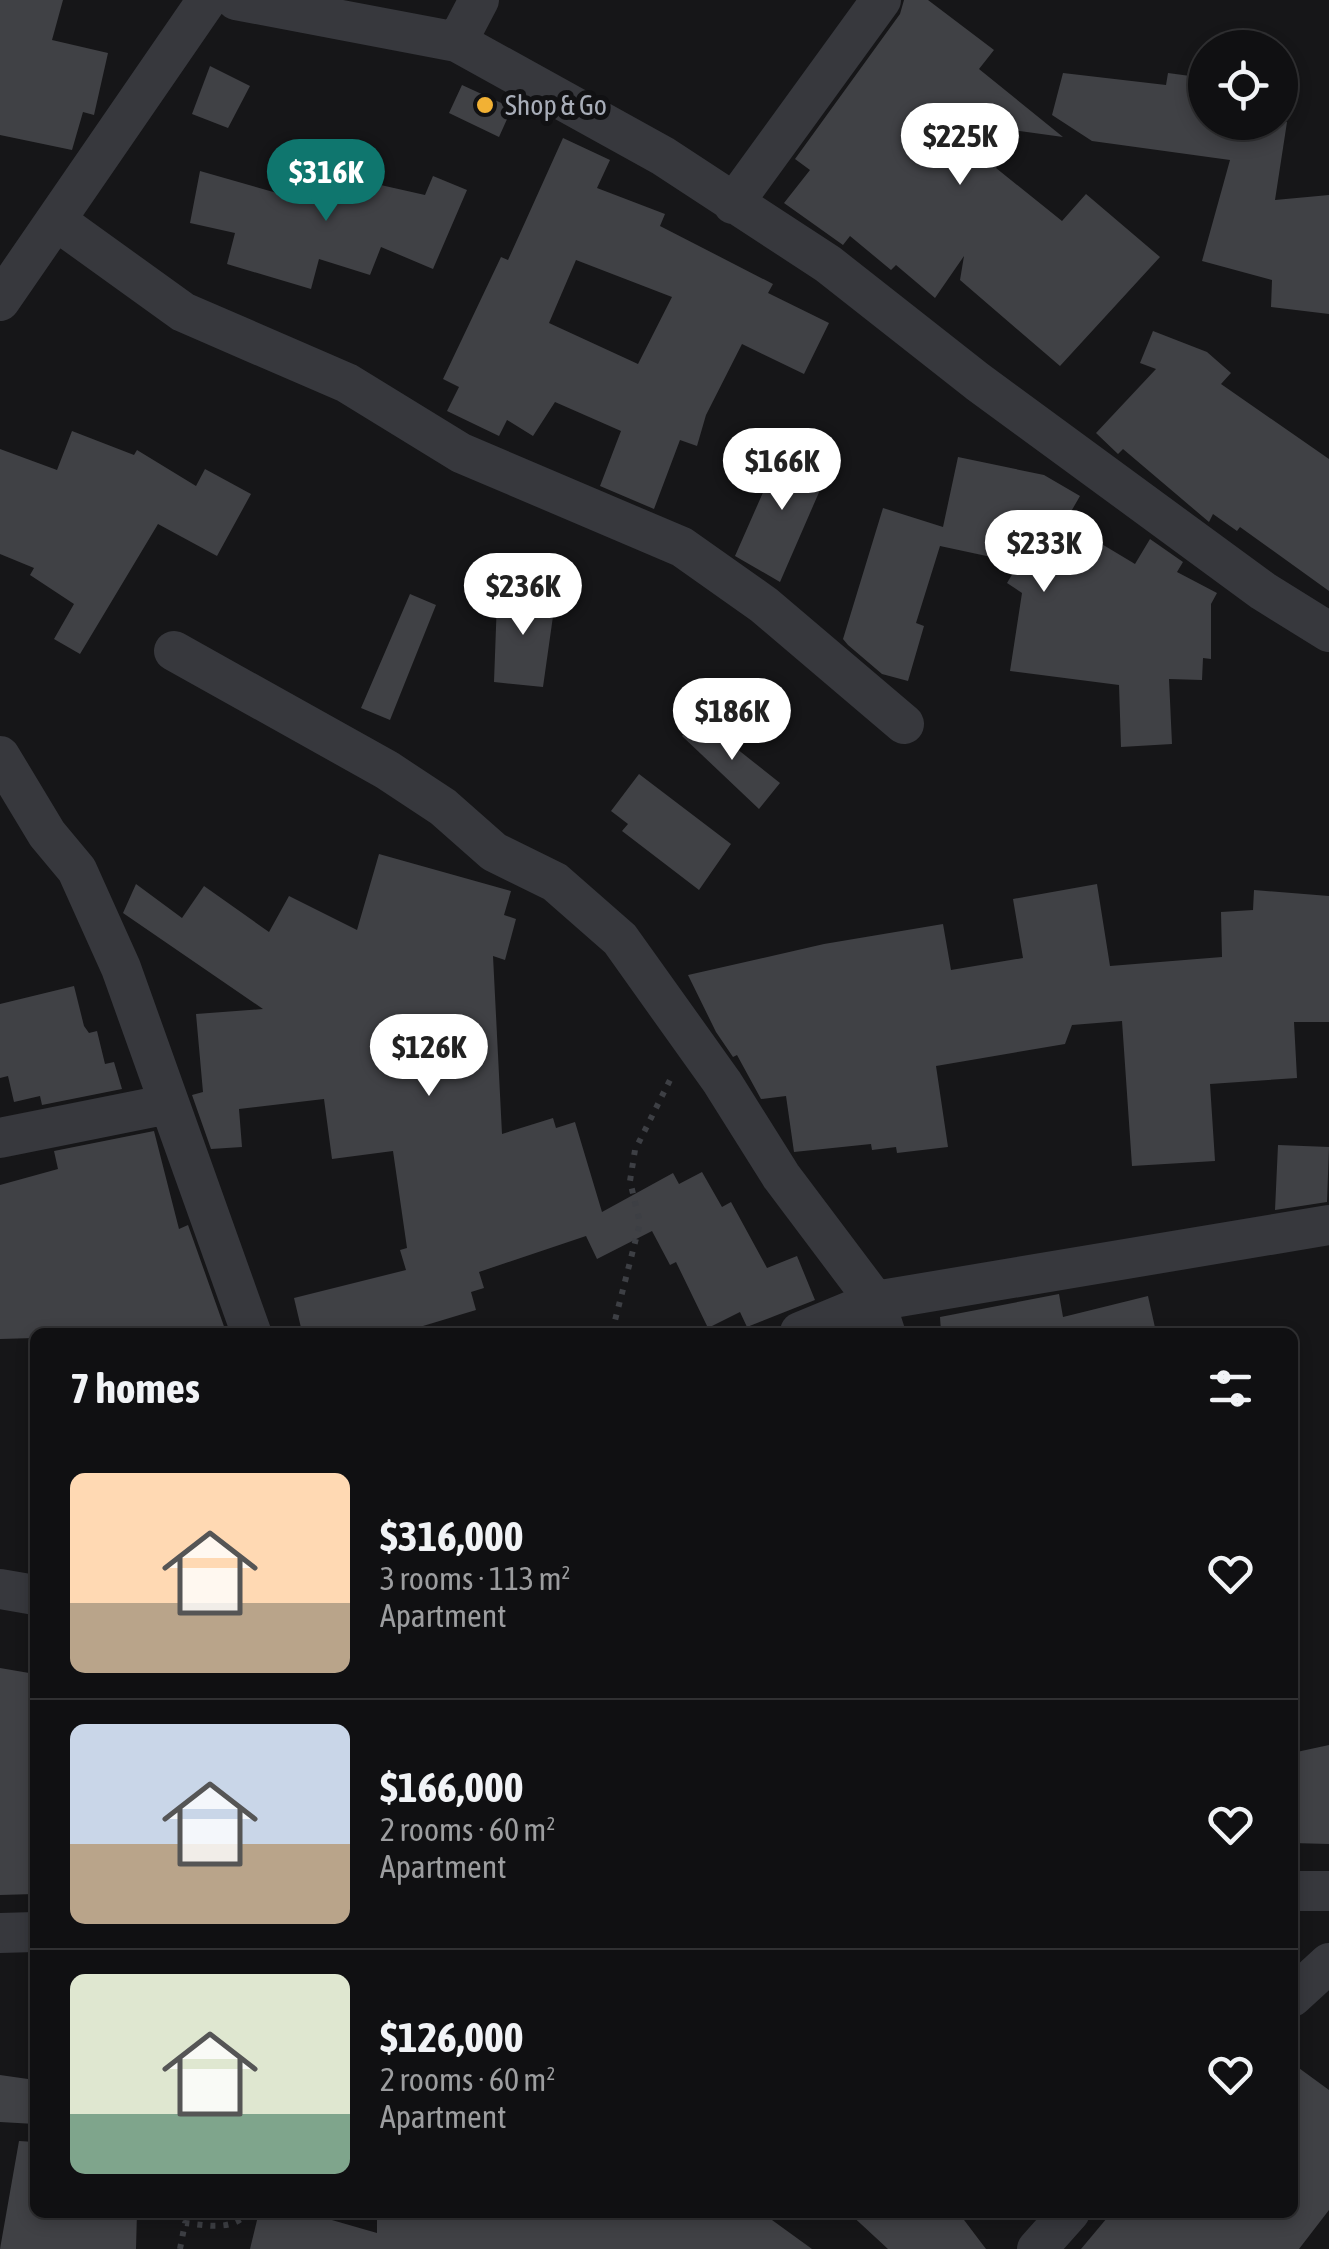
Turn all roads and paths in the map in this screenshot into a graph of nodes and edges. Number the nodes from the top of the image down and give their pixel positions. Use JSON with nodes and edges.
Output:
{"nodes":[{"id":1,"x":207,"y":0,"type":"edge"},
{"id":2,"x":236,"y":0,"type":"edge"},
{"id":3,"x":479,"y":0,"type":"edge"},
{"id":4,"x":881,"y":0,"type":"edge"},
{"id":5,"x":457,"y":42,"type":"junction"},
{"id":6,"x":733,"y":204,"type":"junction"},
{"id":7,"x":58,"y":222,"type":"junction"},
{"id":8,"x":0,"y":302,"type":"edge"},
{"id":9,"x":1329,"y":632,"type":"edge"},
{"id":10,"x":174,"y":652,"type":"dead end"},
{"id":11,"x":904,"y":724,"type":"dead end"},
{"id":12,"x":0,"y":756,"type":"edge"},
{"id":13,"x":692,"y":1045,"type":"junction"},
{"id":14,"x":169,"y":1104,"type":"junction"},
{"id":15,"x":0,"y":1138,"type":"edge"},
{"id":16,"x":1329,"y":1225,"type":"edge"},
{"id":17,"x":880,"y":1317,"type":"edge"},
{"id":18,"x":250,"y":1328,"type":"edge"},
{"id":19,"x":613,"y":1328,"type":"edge"},
{"id":20,"x":821,"y":1328,"type":"edge"},
{"id":21,"x":0,"y":1589,"type":"edge"},
{"id":22,"x":30,"y":1594,"type":"edge"},
{"id":23,"x":1298,"y":1892,"type":"edge"},
{"id":24,"x":1329,"y":1892,"type":"edge"},
{"id":25,"x":30,"y":1932,"type":"edge"},
{"id":26,"x":0,"y":1933,"type":"edge"},
{"id":27,"x":1329,"y":1963,"type":"edge"},
{"id":28,"x":1298,"y":1991,"type":"edge"},
{"id":29,"x":244,"y":2218,"type":"edge"},
{"id":30,"x":1065,"y":2218,"type":"edge"},
{"id":31,"x":180,"y":2249,"type":"edge"},
{"id":32,"x":1037,"y":2249,"type":"edge"}],
"edges":[{"from":1,"to":7,"type":"street"},
{"from":2,"to":5,"type":"street"},
{"from":3,"to":5,"type":"street"},
{"from":4,"to":6,"type":"street"},
{"from":5,"to":6,"type":"street"},
{"from":6,"to":9,"type":"street"},
{"from":7,"to":8,"type":"street"},
{"from":7,"to":11,"type":"street"},
{"from":10,"to":13,"type":"street"},
{"from":12,"to":14,"type":"street"},
{"from":13,"to":17,"type":"street"},
{"from":13,"to":19,"type":"path"},
{"from":14,"to":15,"type":"street"},
{"from":14,"to":18,"type":"street"},
{"from":16,"to":17,"type":"street"},
{"from":17,"to":20,"type":"street"},
{"from":21,"to":22,"type":"street"},
{"from":23,"to":24,"type":"street"},
{"from":25,"to":26,"type":"street"},
{"from":27,"to":28,"type":"street"},
{"from":29,"to":31,"type":"path"},
{"from":30,"to":32,"type":"street"}]}
